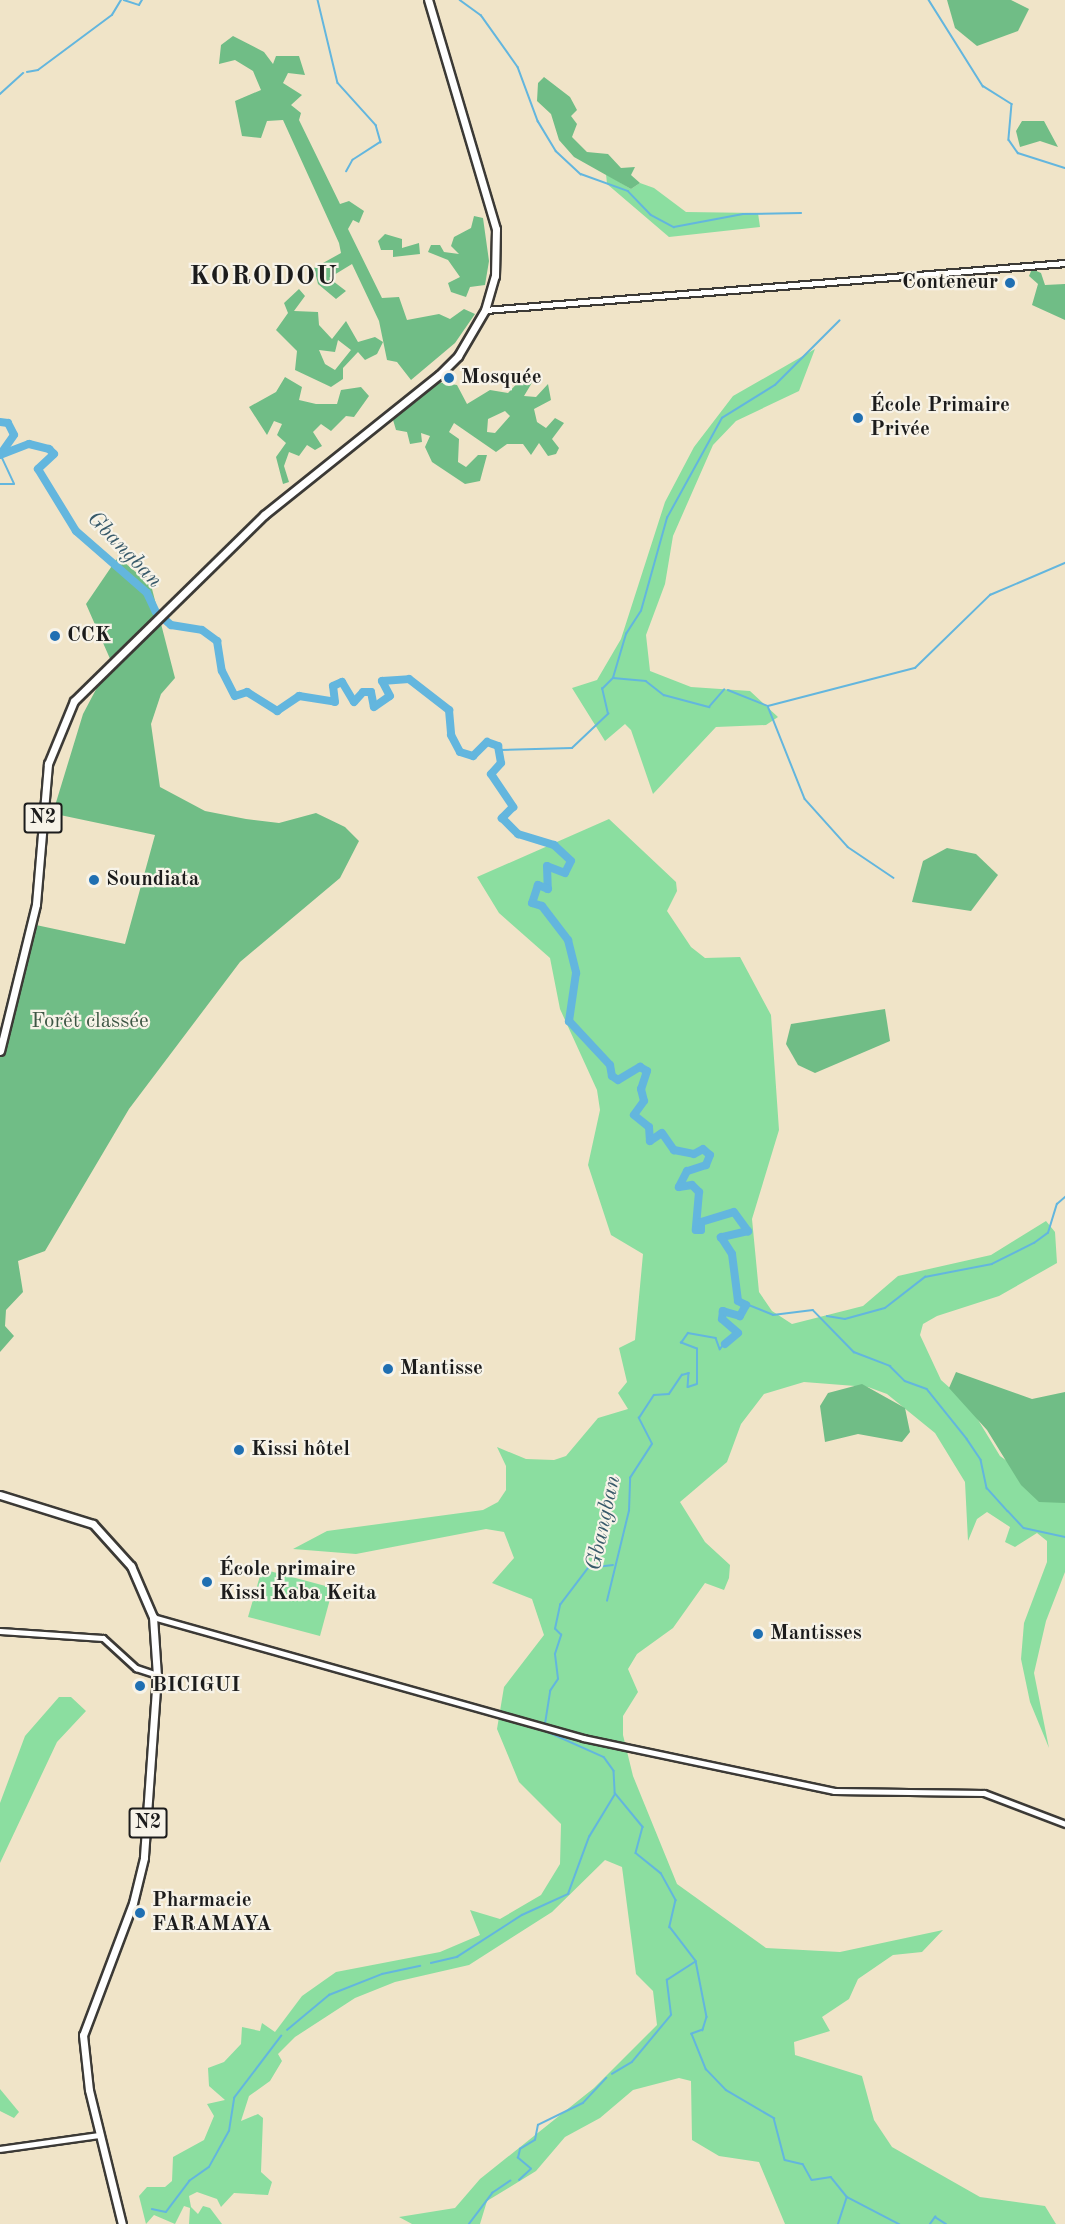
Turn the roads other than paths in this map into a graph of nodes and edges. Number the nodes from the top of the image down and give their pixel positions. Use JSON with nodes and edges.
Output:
{"nodes":[{"id":1,"x":428,"y":0,"type":"edge"},
{"id":2,"x":1065,"y":263,"type":"edge"},
{"id":3,"x":485,"y":310,"type":"junction"},
{"id":4,"x":0,"y":1051,"type":"edge"},
{"id":5,"x":0,"y":1495,"type":"edge"},
{"id":6,"x":153,"y":1617,"type":"junction"},
{"id":7,"x":0,"y":1631,"type":"edge"},
{"id":8,"x":157,"y":1675,"type":"junction"},
{"id":9,"x":1065,"y":1824,"type":"edge"},
{"id":10,"x":100,"y":2135,"type":"junction"},
{"id":11,"x":0,"y":2150,"type":"edge"},
{"id":12,"x":122,"y":2224,"type":"edge"}],
"edges":[{"from":1,"to":3,"type":"highway","number":"N2"},
{"from":2,"to":3,"type":"street"},
{"from":3,"to":4,"type":"highway","number":"N2"},
{"from":5,"to":6,"type":"highway","number":"N2"},
{"from":6,"to":8,"type":"highway","number":"N2"},
{"from":6,"to":9,"type":"street"},
{"from":7,"to":8,"type":"street"},
{"from":8,"to":10,"type":"highway","number":"N2"},
{"from":10,"to":11,"type":"street"},
{"from":10,"to":12,"type":"highway","number":"N2"}]}
